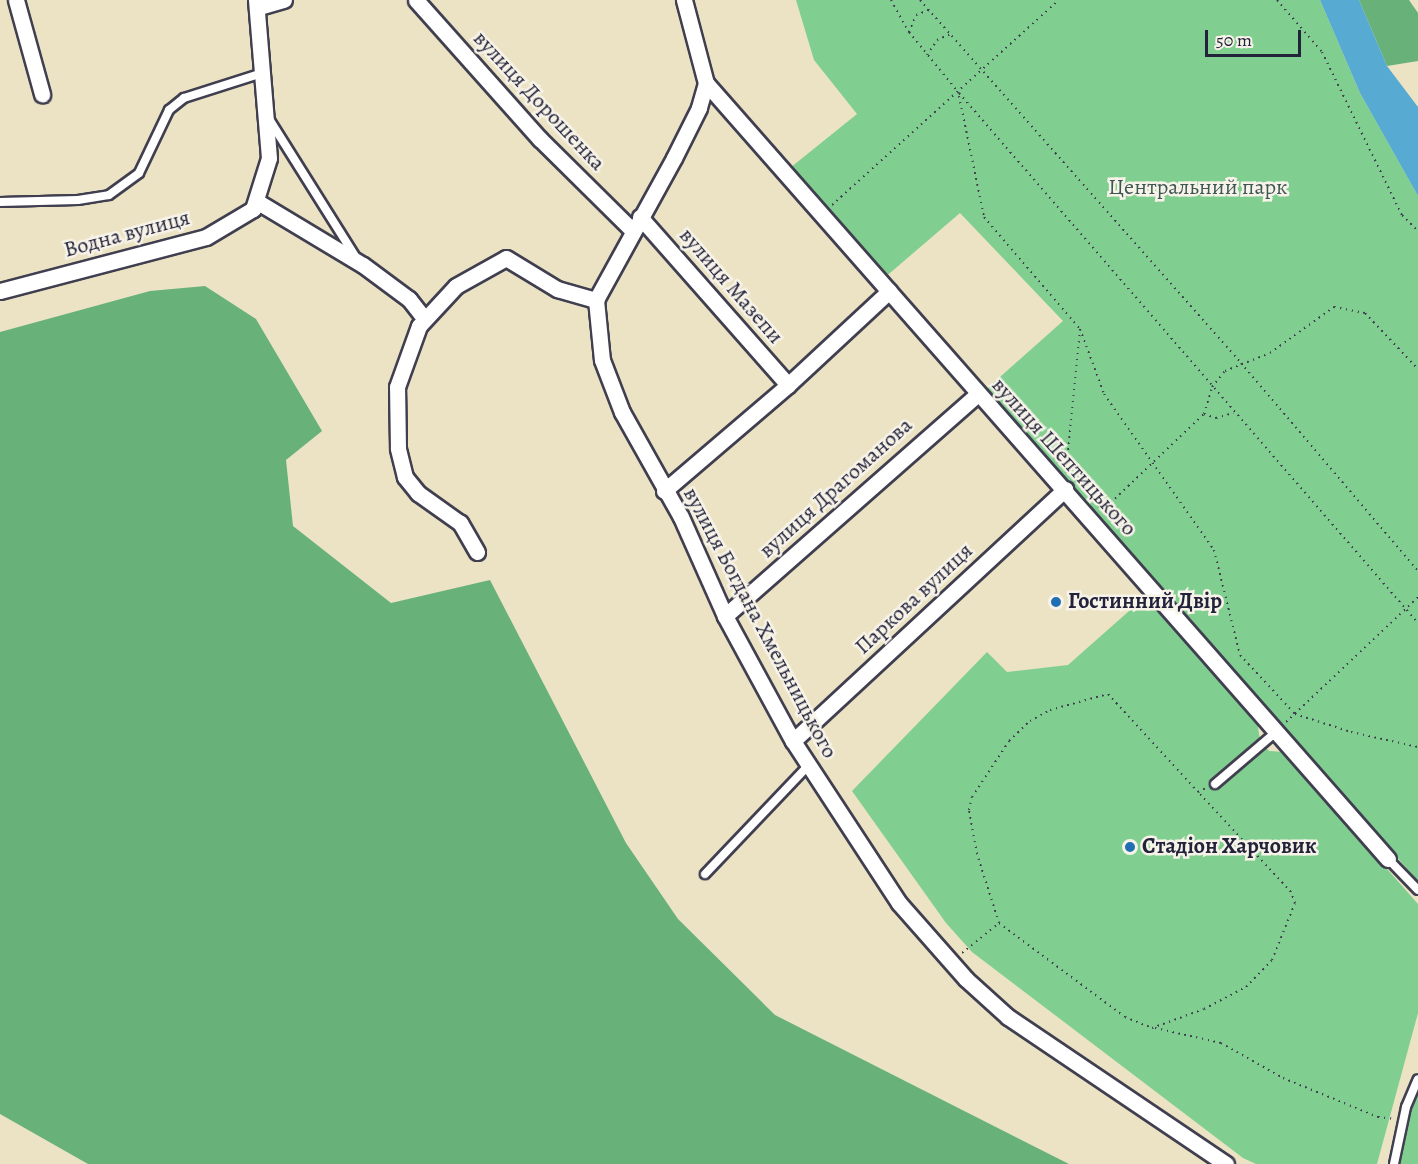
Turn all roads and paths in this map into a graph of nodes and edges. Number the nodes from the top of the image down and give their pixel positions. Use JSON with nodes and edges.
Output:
{"nodes":[{"id":1,"x":16,"y":0,"type":"edge"},
{"id":2,"x":284,"y":0,"type":"edge"},
{"id":3,"x":416,"y":0,"type":"edge"},
{"id":4,"x":684,"y":0,"type":"edge"},
{"id":5,"x":891,"y":0,"type":"edge"},
{"id":6,"x":920,"y":0,"type":"edge"},
{"id":7,"x":1059,"y":0,"type":"edge"},
{"id":8,"x":1277,"y":0,"type":"edge"},
{"id":9,"x":258,"y":3,"type":"edge"},
{"id":10,"x":930,"y":10,"type":"junction"},
{"id":11,"x":909,"y":32,"type":"junction"},
{"id":12,"x":953,"y":33,"type":"junction"},
{"id":13,"x":927,"y":55,"type":"junction"},
{"id":14,"x":983,"y":69,"type":"junction"},
{"id":15,"x":260,"y":74,"type":"junction"},
{"id":16,"x":706,"y":83,"type":"junction"},
{"id":17,"x":959,"y":93,"type":"junction"},
{"id":18,"x":42,"y":94,"type":"dead end"},
{"id":19,"x":264,"y":111,"type":"junction"},
{"id":20,"x":0,"y":202,"type":"edge"},
{"id":21,"x":257,"y":203,"type":"junction"},
{"id":22,"x":822,"y":214,"type":"junction"},
{"id":23,"x":636,"y":223,"type":"junction"},
{"id":24,"x":1418,"y":231,"type":"edge"},
{"id":25,"x":358,"y":263,"type":"junction"},
{"id":26,"x":0,"y":291,"type":"edge"},
{"id":27,"x":889,"y":291,"type":"junction"},
{"id":28,"x":596,"y":300,"type":"junction"},
{"id":29,"x":424,"y":318,"type":"junction"},
{"id":30,"x":1080,"y":329,"type":"junction"},
{"id":31,"x":1241,"y":363,"type":"junction"},
{"id":32,"x":1418,"y":369,"type":"edge"},
{"id":33,"x":788,"y":386,"type":"junction"},
{"id":34,"x":1212,"y":387,"type":"junction"},
{"id":35,"x":977,"y":395,"type":"junction"},
{"id":36,"x":1234,"y":412,"type":"junction"},
{"id":37,"x":1204,"y":414,"type":"junction"},
{"id":38,"x":1155,"y":461,"type":"junction"},
{"id":39,"x":1065,"y":489,"type":"junction"},
{"id":40,"x":664,"y":491,"type":"junction"},
{"id":41,"x":1092,"y":521,"type":"junction"},
{"id":42,"x":477,"y":552,"type":"dead end"},
{"id":43,"x":1418,"y":571,"type":"edge"},
{"id":44,"x":1418,"y":597,"type":"edge"},
{"id":45,"x":1406,"y":609,"type":"junction"},
{"id":46,"x":725,"y":616,"type":"junction"},
{"id":47,"x":1418,"y":623,"type":"edge"},
{"id":48,"x":1295,"y":714,"type":"junction"},
{"id":49,"x":1278,"y":730,"type":"junction"},
{"id":50,"x":793,"y":741,"type":"junction"},
{"id":51,"x":1418,"y":747,"type":"edge"},
{"id":52,"x":808,"y":766,"type":"junction"},
{"id":53,"x":1215,"y":784,"type":"joint"},
{"id":54,"x":1198,"y":792,"type":"junction"},
{"id":55,"x":1388,"y":859,"type":"joint"},
{"id":56,"x":705,"y":874,"type":"dead end"},
{"id":57,"x":1418,"y":890,"type":"edge"},
{"id":58,"x":999,"y":923,"type":"junction"},
{"id":59,"x":951,"y":963,"type":"junction"},
{"id":60,"x":1152,"y":1028,"type":"junction"},
{"id":61,"x":1418,"y":1078,"type":"edge"},
{"id":62,"x":1404,"y":1121,"type":"junction"},
{"id":63,"x":1226,"y":1164,"type":"edge"},
{"id":64,"x":1394,"y":1164,"type":"edge"}],
"edges":[{"from":1,"to":18,"type":"street"},
{"from":2,"to":9,"type":"street"},
{"from":3,"to":23,"type":"street","name":"вулиця Дорошенка"},
{"from":4,"to":16,"type":"street"},
{"from":5,"to":11,"type":"path"},
{"from":6,"to":10,"type":"path"},
{"from":7,"to":14,"type":"path"},
{"from":8,"to":24,"type":"path"},
{"from":9,"to":15,"type":"street"},
{"from":10,"to":11,"type":"path"},
{"from":10,"to":12,"type":"path"},
{"from":11,"to":13,"type":"path"},
{"from":12,"to":13,"type":"path"},
{"from":12,"to":14,"type":"path"},
{"from":13,"to":17,"type":"path"},
{"from":14,"to":17,"type":"path"},
{"from":14,"to":31,"type":"path"},
{"from":15,"to":19,"type":"street"},
{"from":15,"to":20,"type":"lane"},
{"from":16,"to":22,"type":"street","name":"вулиця Шептицького"},
{"from":16,"to":23,"type":"street"},
{"from":17,"to":22,"type":"path"},
{"from":17,"to":30,"type":"path"},
{"from":17,"to":34,"type":"path"},
{"from":19,"to":21,"type":"street"},
{"from":19,"to":25,"type":"lane"},
{"from":21,"to":25,"type":"street"},
{"from":21,"to":26,"type":"street","name":"Водна вулиця"},
{"from":22,"to":27,"type":"street","name":"вулиця Шептицького"},
{"from":23,"to":28,"type":"street"},
{"from":23,"to":33,"type":"street","name":"вулиця Мазепи"},
{"from":25,"to":29,"type":"street"},
{"from":27,"to":33,"type":"street"},
{"from":27,"to":35,"type":"street","name":"вулиця Шептицького"},
{"from":28,"to":29,"type":"street"},
{"from":28,"to":40,"type":"street","name":"вулиця Богдана Хмельницького"},
{"from":29,"to":42,"type":"street"},
{"from":30,"to":38,"type":"path"},
{"from":30,"to":39,"type":"path"},
{"from":31,"to":32,"type":"path"},
{"from":31,"to":34,"type":"path"},
{"from":31,"to":43,"type":"path"},
{"from":33,"to":40,"type":"street"},
{"from":34,"to":36,"type":"path"},
{"from":34,"to":37,"type":"path"},
{"from":35,"to":39,"type":"street","name":"вулиця Шептицького"},
{"from":35,"to":46,"type":"street","name":"вулиця Драгоманова"},
{"from":36,"to":37,"type":"path"},
{"from":36,"to":45,"type":"path"},
{"from":37,"to":38,"type":"path"},
{"from":38,"to":41,"type":"path"},
{"from":38,"to":48,"type":"path"},
{"from":39,"to":41,"type":"street","name":"вулиця Шептицького"},
{"from":39,"to":50,"type":"street","name":"Паркова вулиця"},
{"from":40,"to":46,"type":"street","name":"вулиця Богдана Хмельницького"},
{"from":41,"to":49,"type":"street","name":"вулиця Шептицького"},
{"from":44,"to":45,"type":"path"},
{"from":45,"to":47,"type":"path"},
{"from":45,"to":48,"type":"path"},
{"from":46,"to":50,"type":"street","name":"вулиця Богдана Хмельницького"},
{"from":48,"to":49,"type":"path"},
{"from":48,"to":51,"type":"path"},
{"from":49,"to":53,"type":"lane"},
{"from":49,"to":55,"type":"street","name":"вулиця Шептицького"},
{"from":50,"to":52,"type":"street","name":"вулиця Богдана Хмельницького"},
{"from":52,"to":56,"type":"lane"},
{"from":52,"to":59,"type":"street","name":"вулиця Богдана Хмельницького"},
{"from":53,"to":54,"type":"path"},
{"from":54,"to":58,"type":"path"},
{"from":54,"to":60,"type":"path"},
{"from":55,"to":57,"type":"lane"},
{"from":58,"to":59,"type":"path"},
{"from":58,"to":60,"type":"path"},
{"from":59,"to":63,"type":"street","name":"вулиця Богдана Хмельницького"},
{"from":60,"to":62,"type":"path"},
{"from":61,"to":62,"type":"lane"},
{"from":62,"to":64,"type":"lane"}]}
